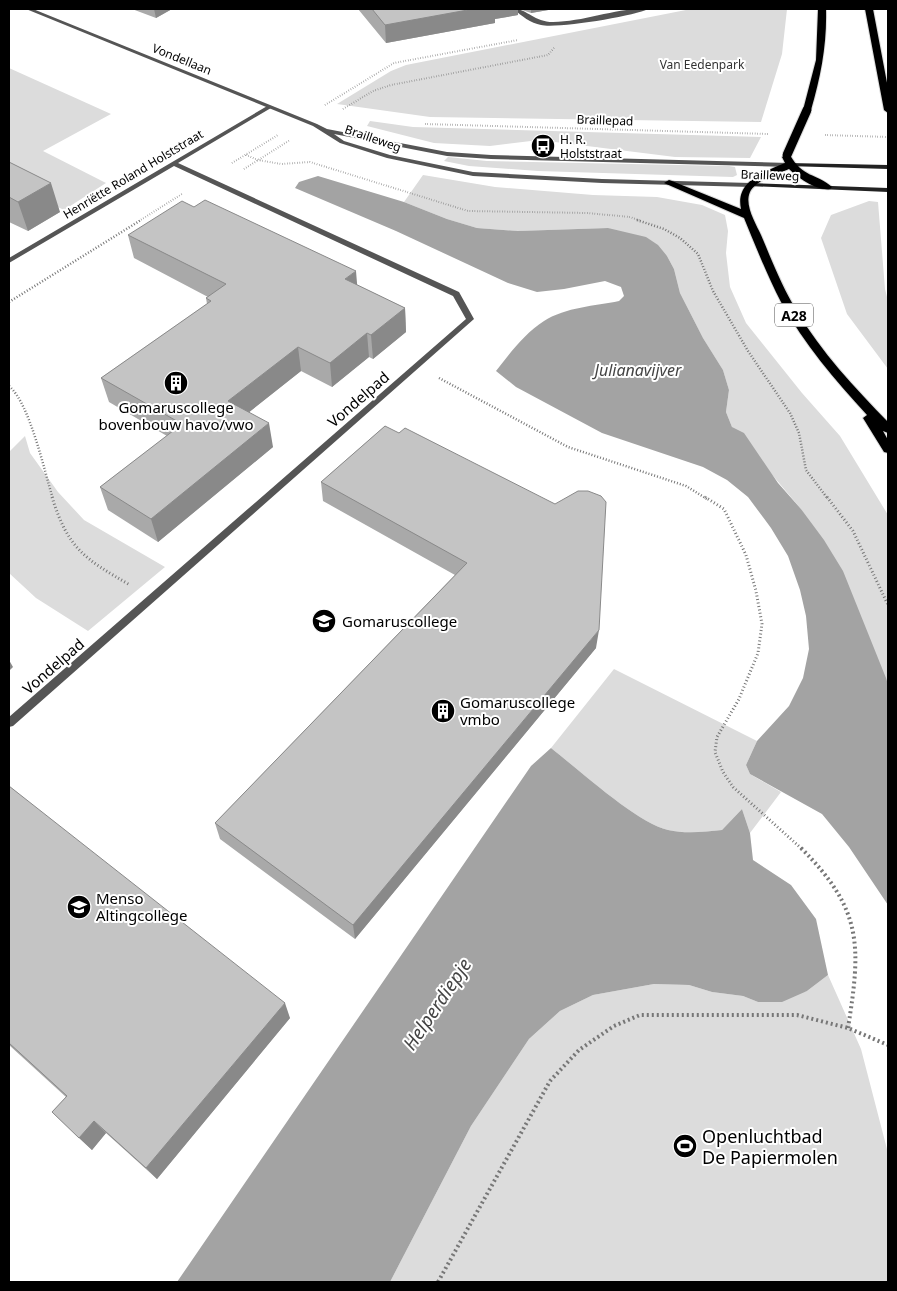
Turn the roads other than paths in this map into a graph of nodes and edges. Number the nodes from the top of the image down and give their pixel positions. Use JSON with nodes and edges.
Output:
{"nodes":[{"id":1,"x":29,"y":9,"type":"edge"},
{"id":2,"x":518,"y":9,"type":"edge"},
{"id":3,"x":645,"y":9,"type":"edge"},
{"id":4,"x":822,"y":9,"type":"edge"},
{"id":5,"x":869,"y":9,"type":"edge"},
{"id":6,"x":269,"y":106,"type":"junction"},
{"id":7,"x":888,"y":110,"type":"edge"},
{"id":8,"x":326,"y":130,"type":"junction"},
{"id":9,"x":788,"y":160,"type":"junction"},
{"id":10,"x":174,"y":164,"type":"junction"},
{"id":11,"x":888,"y":167,"type":"edge"},
{"id":12,"x":669,"y":183,"type":"junction"},
{"id":13,"x":751,"y":185,"type":"junction"},
{"id":14,"x":827,"y":187,"type":"junction"},
{"id":15,"x":888,"y":190,"type":"edge"},
{"id":16,"x":749,"y":217,"type":"junction"},
{"id":17,"x":9,"y":260,"type":"edge"},
{"id":18,"x":857,"y":398,"type":"junction"},
{"id":19,"x":888,"y":429,"type":"edge"},
{"id":20,"x":888,"y":448,"type":"edge"},
{"id":21,"x":9,"y":723,"type":"edge"}],
"edges":[{"from":1,"to":6,"type":"street","name":"Vondellaan"},
{"from":2,"to":3,"type":"street"},
{"from":4,"to":9,"type":"highway","bridge":true},
{"from":5,"to":7,"type":"highway"},
{"from":6,"to":8,"type":"street","name":"Vondellaan"},
{"from":6,"to":10,"type":"street","name":"Henriëtte Roland Holststraat"},
{"from":8,"to":9,"type":"street","name":"Brailleweg"},
{"from":8,"to":12,"type":"street","name":"Brailleweg"},
{"from":9,"to":11,"type":"main road","name":"Brailleweg"},
{"from":9,"to":13,"type":"highway"},
{"from":9,"to":14,"type":"highway"},
{"from":10,"to":17,"type":"street","name":"Henriëtte Roland Holststraat"},
{"from":10,"to":21,"type":"street","name":"Vondelpad"},
{"from":12,"to":13,"type":"street","name":"Brailleweg"},
{"from":12,"to":16,"type":"highway"},
{"from":13,"to":14,"type":"main road","name":"Brailleweg"},
{"from":13,"to":16,"type":"highway","number":"A28"},
{"from":14,"to":15,"type":"main road","name":"Brailleweg"},
{"from":16,"to":18,"type":"highway","number":"A28"},
{"from":18,"to":19,"type":"highway","number":"A28"},
{"from":18,"to":20,"type":"highway","number":"A28"}]}
